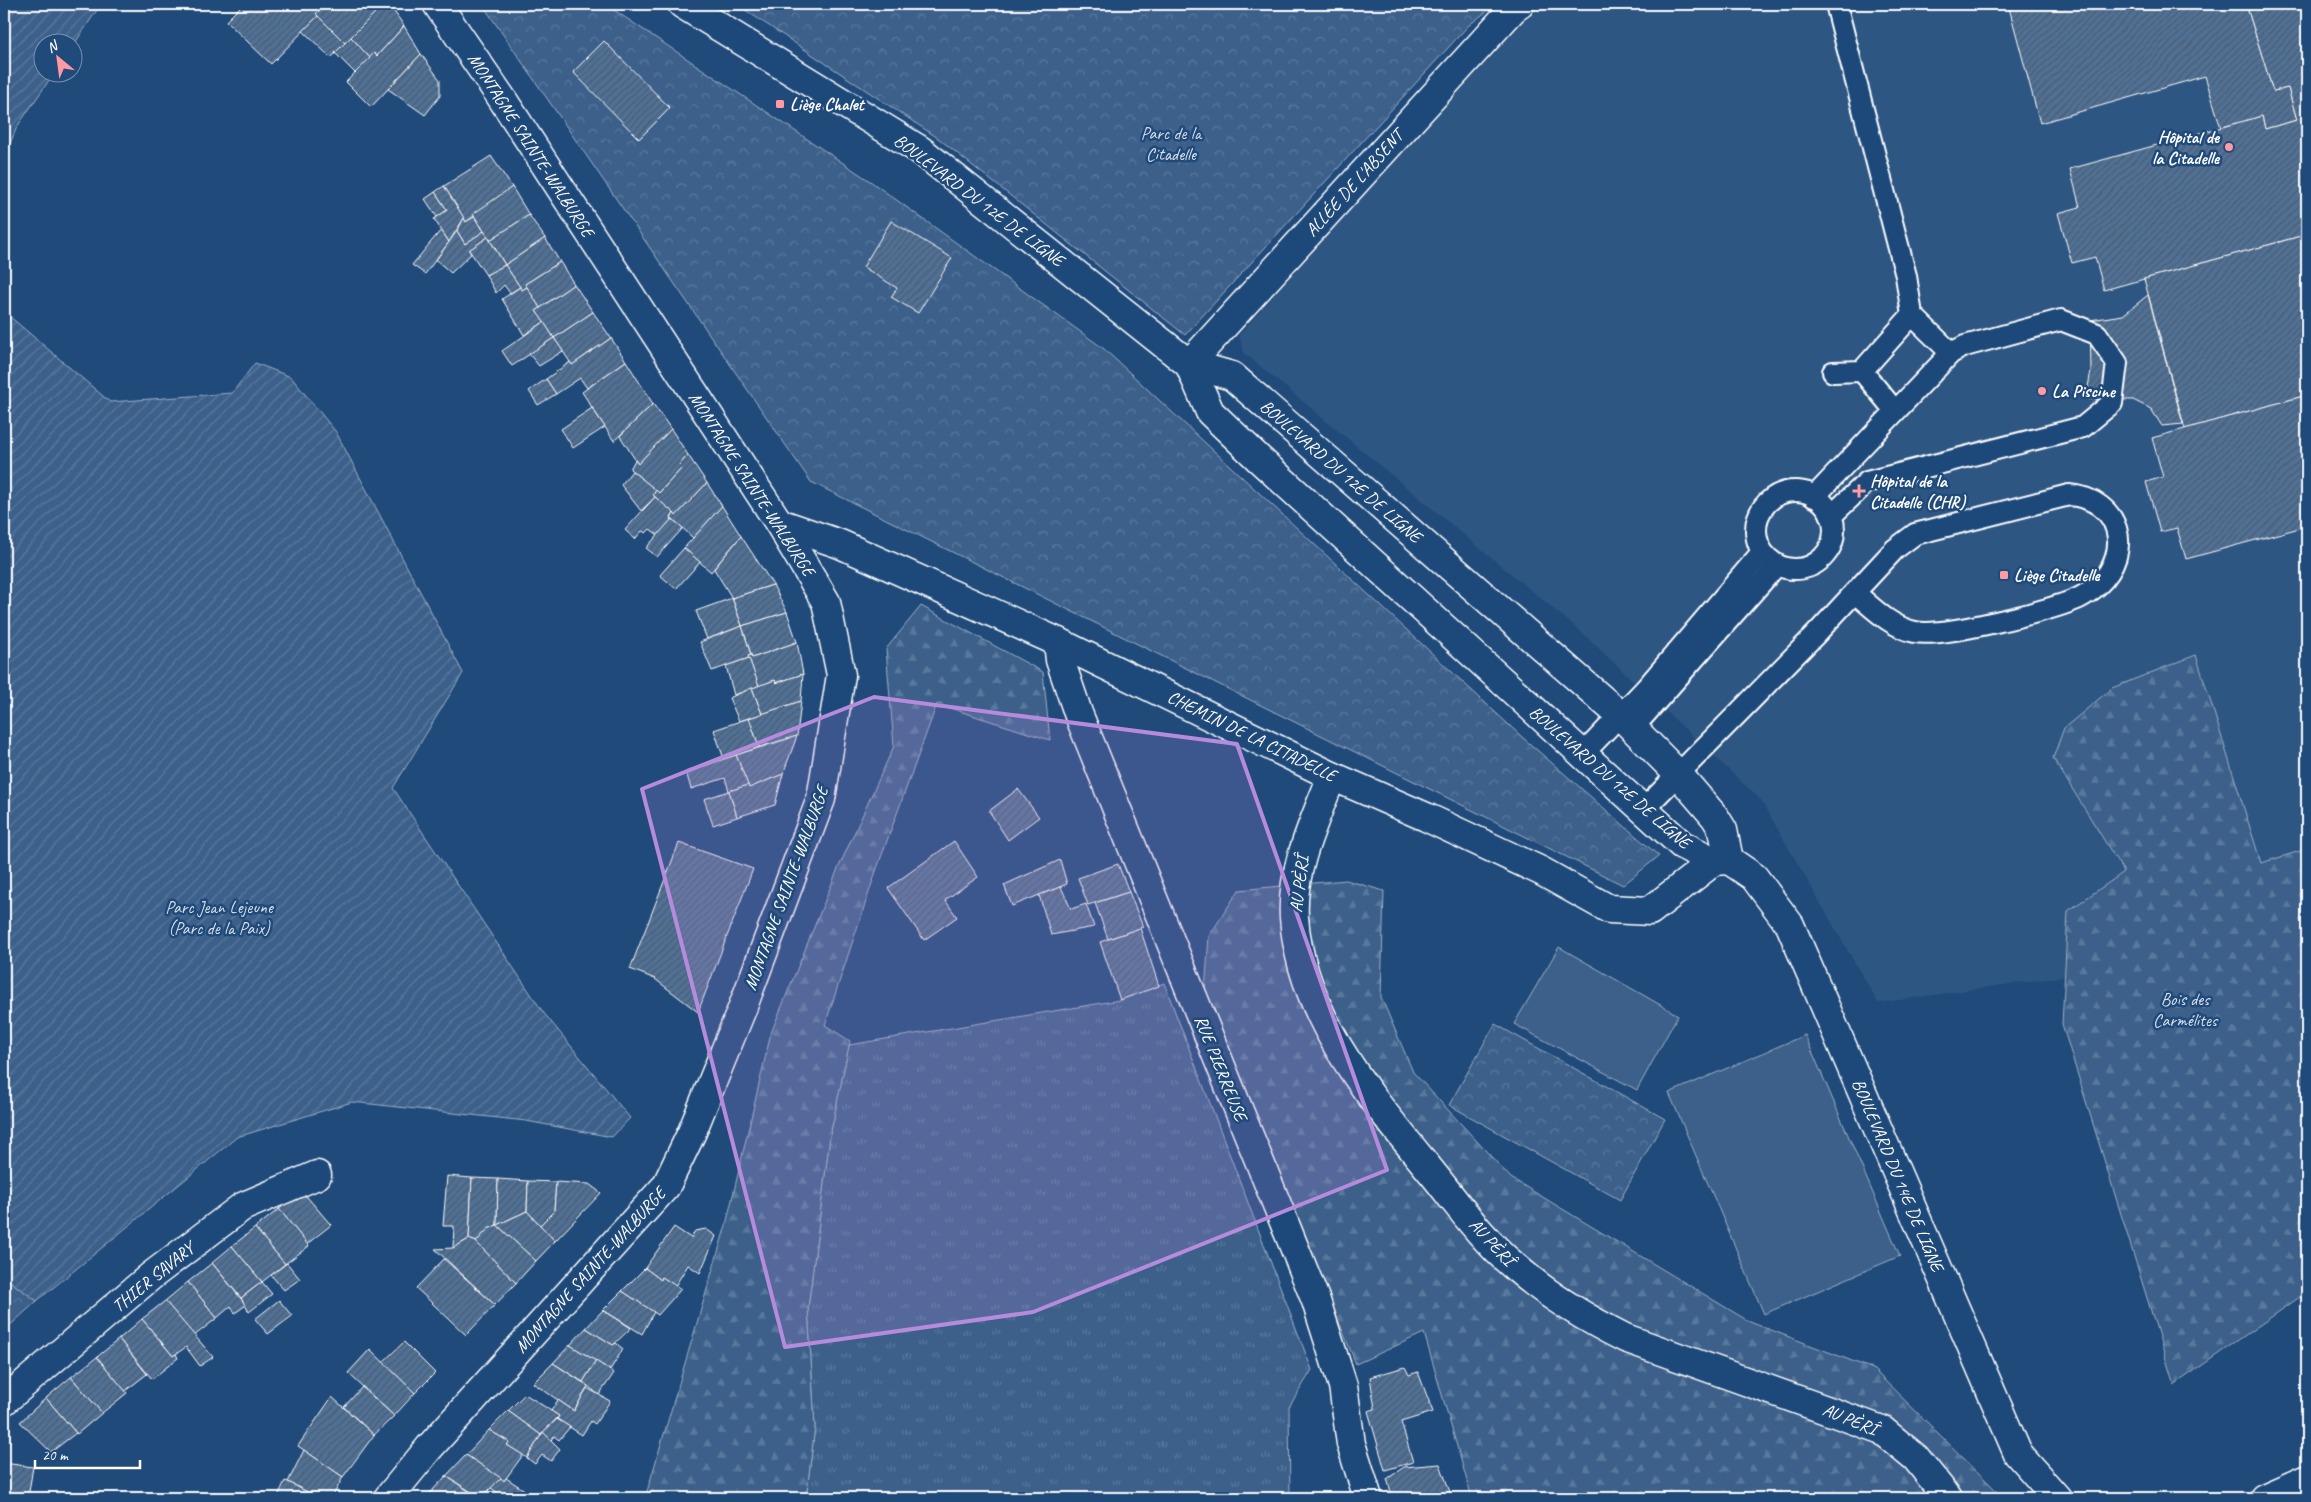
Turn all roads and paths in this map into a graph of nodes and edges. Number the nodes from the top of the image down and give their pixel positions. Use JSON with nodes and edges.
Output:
{"nodes":[{"id":1,"x":437,"y":4,"type":"edge"},
{"id":2,"x":682,"y":4,"type":"edge"},
{"id":3,"x":1520,"y":4,"type":"edge"},
{"id":4,"x":1836,"y":4,"type":"edge"},
{"id":5,"x":1912,"y":316,"type":"junction"},
{"id":6,"x":1951,"y":353,"type":"junction"},
{"id":7,"x":1189,"y":364,"type":"junction"},
{"id":8,"x":1862,"y":371,"type":"junction"},
{"id":9,"x":1833,"y":372,"type":"dead end"},
{"id":10,"x":1895,"y":412,"type":"junction"},
{"id":11,"x":1814,"y":497,"type":"junction"},
{"id":12,"x":1831,"y":516,"type":"junction"},
{"id":13,"x":779,"y":523,"type":"junction"},
{"id":14,"x":1770,"y":559,"type":"junction"},
{"id":15,"x":1855,"y":593,"type":"junction"},
{"id":16,"x":1058,"y":642,"type":"junction"},
{"id":17,"x":1626,"y":721,"type":"junction"},
{"id":18,"x":1582,"y":755,"type":"junction"},
{"id":19,"x":1332,"y":776,"type":"junction"},
{"id":20,"x":1679,"y":776,"type":"junction"},
{"id":21,"x":1643,"y":810,"type":"junction"},
{"id":22,"x":1722,"y":860,"type":"junction"},
{"id":23,"x":317,"y":1174,"type":"dead end"},
{"id":24,"x":4,"y":1401,"type":"edge"},
{"id":25,"x":2307,"y":1479,"type":"edge"},
{"id":26,"x":388,"y":1498,"type":"edge"},
{"id":27,"x":1368,"y":1498,"type":"edge"},
{"id":28,"x":1948,"y":1498,"type":"edge"},
{"id":29,"x":2057,"y":1498,"type":"edge"},
{"id":30,"x":2264,"y":1498,"type":"edge"}],
"edges":[{"from":1,"to":13,"type":"street","name":"MONTAGNE SAINTE-WALBURGE"},
{"from":2,"to":7,"type":"street","name":"BOULEVARD DU 12E DE LIGNE"},
{"from":3,"to":7,"type":"street","name":"ALLÉE DE L'ABSENT"},
{"from":4,"to":5,"type":"lane"},
{"from":5,"to":6,"type":"lane"},
{"from":5,"to":8,"type":"lane"},
{"from":6,"to":10,"type":"lane"},
{"from":6,"to":12,"type":"lane"},
{"from":7,"to":17,"type":"street","name":"BOULEVARD DU 12E DE LIGNE"},
{"from":7,"to":18,"type":"street","name":"BOULEVARD DU 12E DE LIGNE"},
{"from":8,"to":9,"type":"lane"},
{"from":8,"to":10,"type":"lane"},
{"from":10,"to":11,"type":"lane"},
{"from":11,"to":12,"type":"lane"},
{"from":11,"to":14,"type":"lane"},
{"from":12,"to":14,"type":"lane"},
{"from":13,"to":16,"type":"street","name":"CHEMIN DE LA CITADELLE"},
{"from":13,"to":26,"type":"street","name":"MONTAGNE SAINTE-WALBURGE"},
{"from":14,"to":17,"type":"lane"},
{"from":15,"to":15,"type":"lane"},
{"from":15,"to":20,"type":"lane"},
{"from":16,"to":19,"type":"street","name":"CHEMIN DE LA CITADELLE"},
{"from":16,"to":27,"type":"street","name":"RUE PIERREUSE"},
{"from":17,"to":18,"type":"lane"},
{"from":17,"to":20,"type":"street","name":"BOULEVARD DU 12E DE LIGNE"},
{"from":18,"to":21,"type":"street","name":"BOULEVARD DU 12E DE LIGNE"},
{"from":19,"to":22,"type":"street","name":"CHEMIN DE LA CITADELLE"},
{"from":19,"to":28,"type":"street","name":"AU PÈRÎ"},
{"from":20,"to":21,"type":"lane"},
{"from":20,"to":22,"type":"street","name":"BOULEVARD DU 12E DE LIGNE"},
{"from":21,"to":22,"type":"street","name":"BOULEVARD DU 12E DE LIGNE"},
{"from":22,"to":29,"type":"street","name":"BOULEVARD DU 14E DE LIGNE"},
{"from":23,"to":24,"type":"street","name":"THIER SAVARY"},
{"from":25,"to":30,"type":"street"}]}
